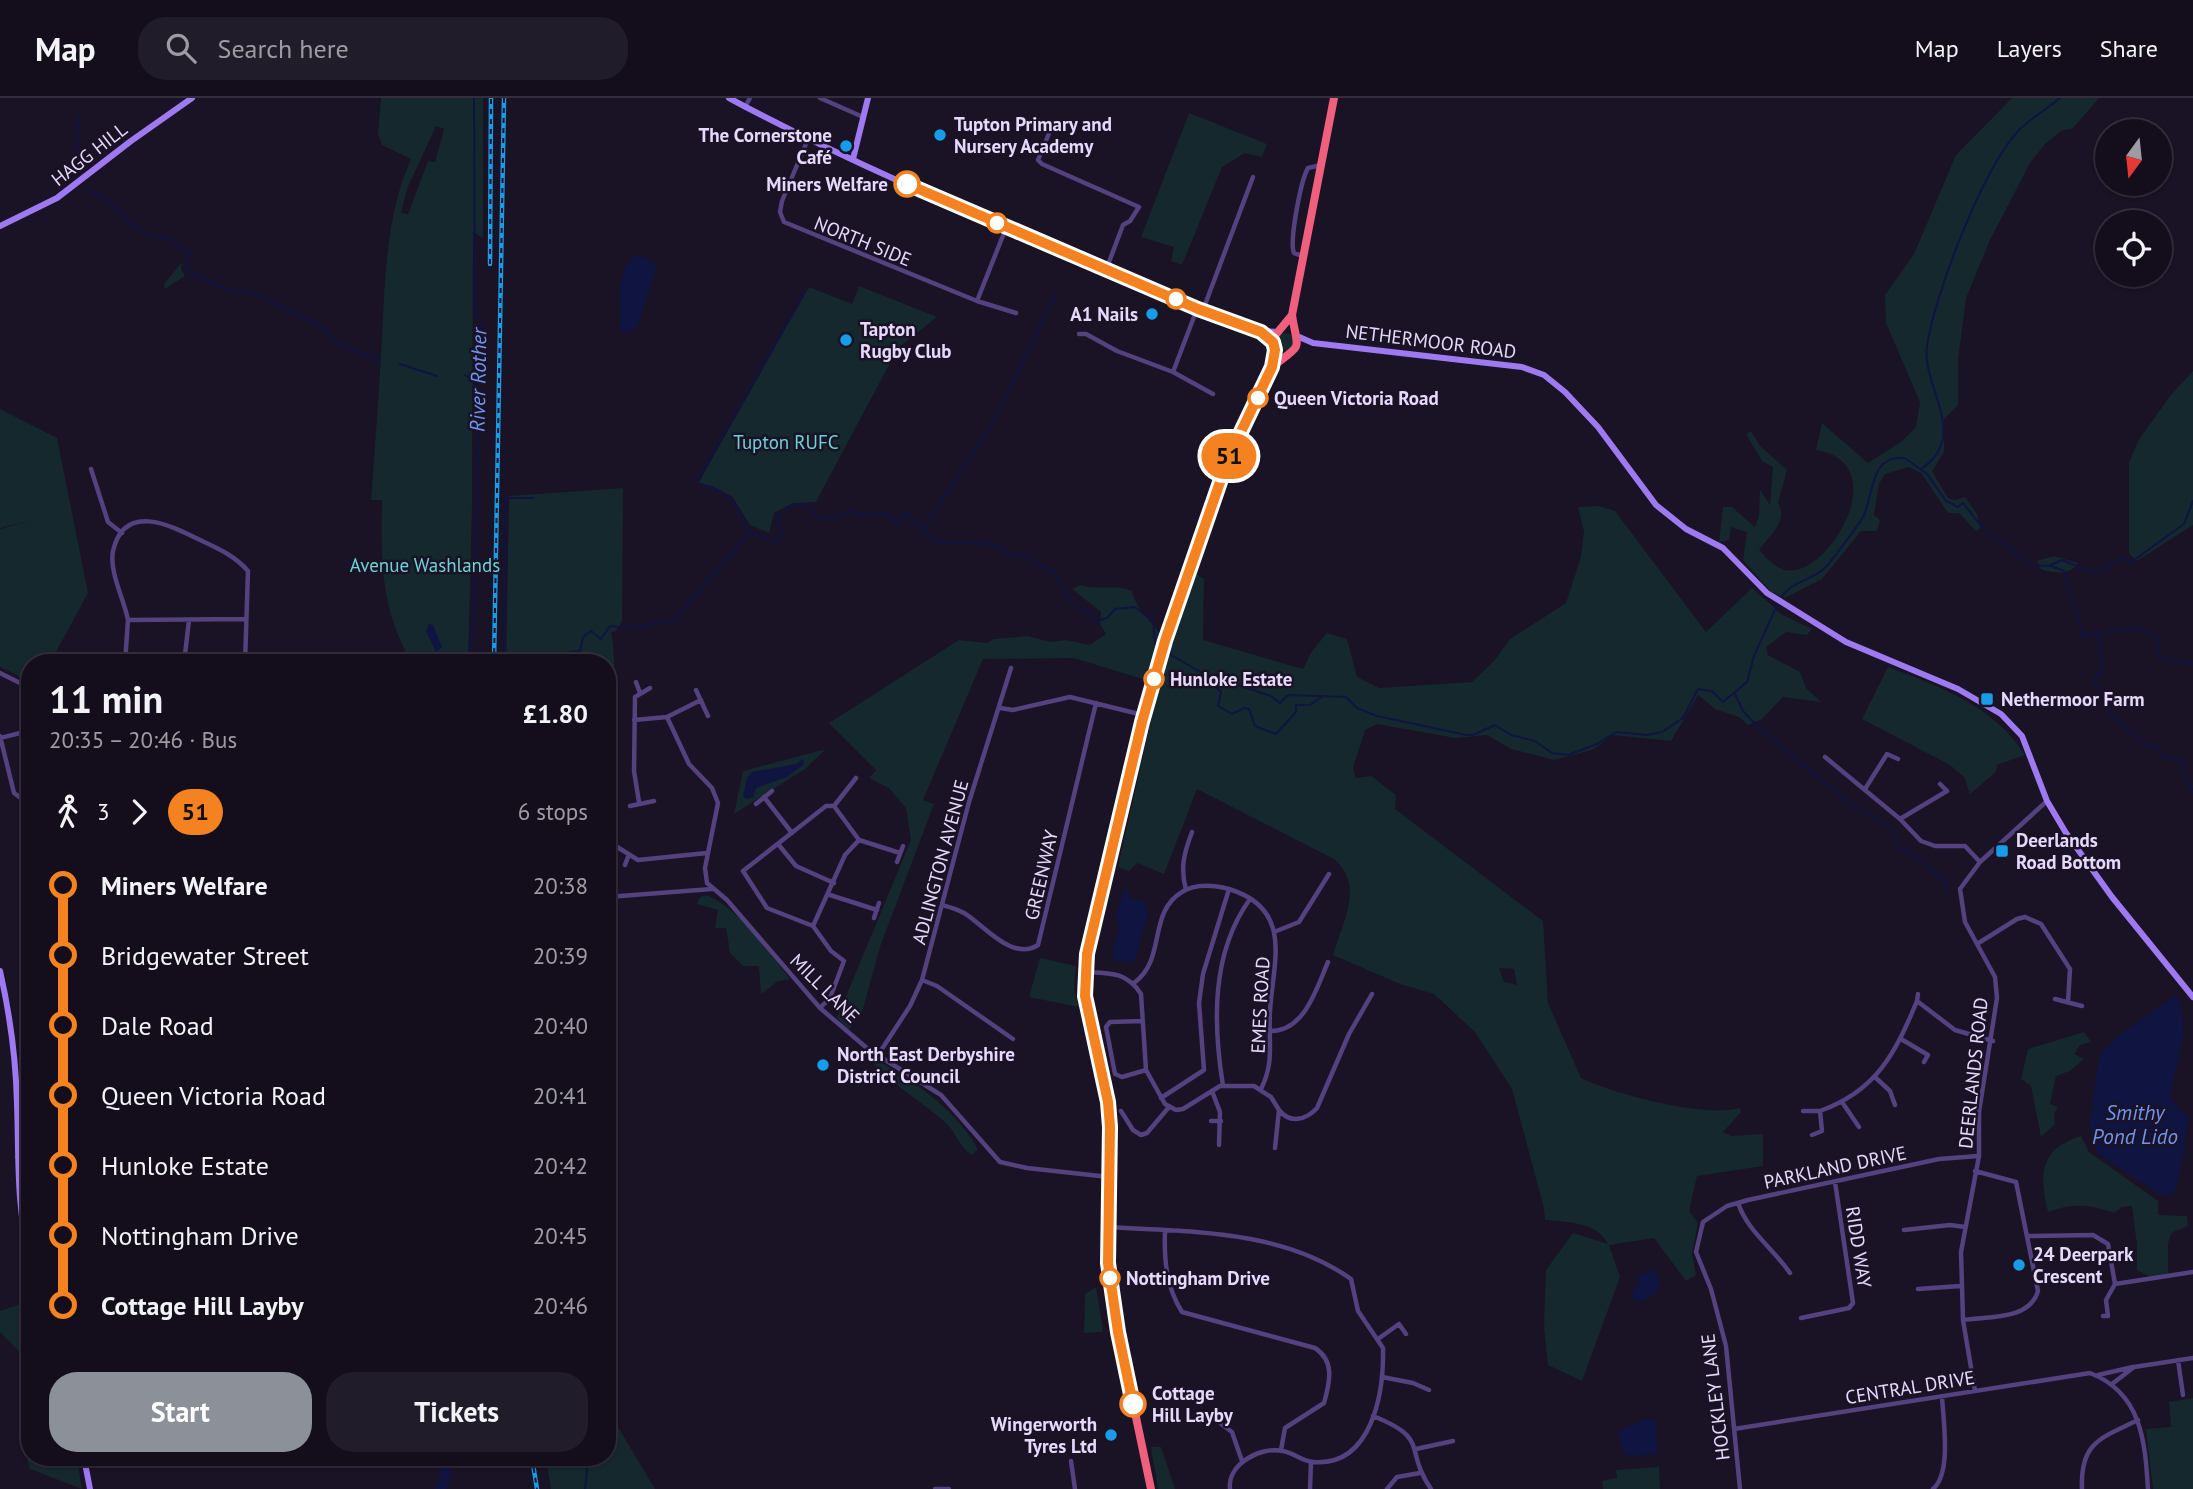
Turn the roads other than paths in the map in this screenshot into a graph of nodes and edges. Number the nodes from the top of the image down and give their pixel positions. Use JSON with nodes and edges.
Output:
{"nodes":[{"id":1,"x":192,"y":98,"type":"edge"},
{"id":2,"x":729,"y":98,"type":"edge"},
{"id":3,"x":750,"y":98,"type":"edge"},
{"id":4,"x":820,"y":98,"type":"edge"},
{"id":5,"x":868,"y":98,"type":"edge"},
{"id":6,"x":1334,"y":98,"type":"edge"},
{"id":7,"x":745,"y":107,"type":"junction"},
{"id":8,"x":863,"y":117,"type":"junction"},
{"id":9,"x":1050,"y":131,"type":"dead end"},
{"id":10,"x":808,"y":139,"type":"junction"},
{"id":11,"x":853,"y":159,"type":"junction"},
{"id":12,"x":1321,"y":165,"type":"junction"},
{"id":13,"x":1253,"y":177,"type":"dead end"},
{"id":14,"x":0,"y":226,"type":"edge"},
{"id":15,"x":1007,"y":227,"type":"junction"},
{"id":16,"x":1303,"y":256,"type":"junction"},
{"id":17,"x":1106,"y":270,"type":"junction"},
{"id":18,"x":976,"y":301,"type":"junction"},
{"id":19,"x":1200,"y":309,"type":"junction"},
{"id":20,"x":1016,"y":313,"type":"dead end"},
{"id":21,"x":1292,"y":315,"type":"junction"},
{"id":22,"x":1279,"y":331,"type":"junction"},
{"id":23,"x":1261,"y":332,"type":"junction"},
{"id":24,"x":1079,"y":334,"type":"dead end"},
{"id":25,"x":1296,"y":334,"type":"junction"},
{"id":26,"x":1313,"y":342,"type":"junction"},
{"id":27,"x":1274,"y":346,"type":"junction"},
{"id":28,"x":1298,"y":346,"type":"junction"},
{"id":29,"x":1287,"y":355,"type":"junction"},
{"id":30,"x":1272,"y":367,"type":"junction"},
{"id":31,"x":1172,"y":372,"type":"junction"},
{"id":32,"x":1213,"y":394,"type":"dead end"},
{"id":33,"x":91,"y":469,"type":"dead end"},
{"id":34,"x":98,"y":475,"type":"dead end"},
{"id":35,"x":95,"y":481,"type":"junction"},
{"id":36,"x":122,"y":533,"type":"junction"},
{"id":37,"x":246,"y":619,"type":"junction"},
{"id":38,"x":128,"y":620,"type":"junction"},
{"id":39,"x":188,"y":620,"type":"junction"},
{"id":40,"x":126,"y":654,"type":"edge"},
{"id":41,"x":185,"y":654,"type":"edge"},
{"id":42,"x":245,"y":654,"type":"edge"},
{"id":43,"x":1011,"y":668,"type":"dead end"},
{"id":44,"x":0,"y":673,"type":"edge"},
{"id":45,"x":636,"y":682,"type":"dead end"},
{"id":46,"x":21,"y":684,"type":"edge"},
{"id":47,"x":650,"y":688,"type":"dead end"},
{"id":48,"x":696,"y":690,"type":"dead end"},
{"id":49,"x":640,"y":693,"type":"junction"},
{"id":50,"x":701,"y":700,"type":"junction"},
{"id":51,"x":1096,"y":703,"type":"junction"},
{"id":52,"x":1000,"y":708,"type":"junction"},
{"id":53,"x":1144,"y":715,"type":"junction"},
{"id":54,"x":708,"y":716,"type":"dead end"},
{"id":55,"x":667,"y":717,"type":"junction"},
{"id":56,"x":634,"y":720,"type":"junction"},
{"id":57,"x":21,"y":733,"type":"edge"},
{"id":58,"x":0,"y":738,"type":"edge"},
{"id":59,"x":1825,"y":757,"type":"dead end"},
{"id":60,"x":1898,"y":759,"type":"dead end"},
{"id":61,"x":856,"y":778,"type":"dead end"},
{"id":62,"x":1940,"y":784,"type":"dead end"},
{"id":63,"x":1865,"y":789,"type":"junction"},
{"id":64,"x":772,"y":791,"type":"dead end"},
{"id":65,"x":764,"y":797,"type":"junction"},
{"id":66,"x":21,"y":798,"type":"edge"},
{"id":67,"x":654,"y":801,"type":"dead end"},
{"id":68,"x":639,"y":802,"type":"junction"},
{"id":69,"x":2047,"y":802,"type":"junction"},
{"id":70,"x":756,"y":804,"type":"dead end"},
{"id":71,"x":630,"y":806,"type":"dead end"},
{"id":72,"x":834,"y":806,"type":"junction"},
{"id":73,"x":1900,"y":819,"type":"junction"},
{"id":74,"x":1192,"y":832,"type":"dead end"},
{"id":75,"x":792,"y":833,"type":"junction"},
{"id":76,"x":859,"y":840,"type":"junction"},
{"id":77,"x":778,"y":845,"type":"junction"},
{"id":78,"x":903,"y":846,"type":"dead end"},
{"id":79,"x":616,"y":847,"type":"edge"},
{"id":80,"x":707,"y":853,"type":"junction"},
{"id":81,"x":900,"y":853,"type":"junction"},
{"id":82,"x":628,"y":857,"type":"junction"},
{"id":83,"x":897,"y":862,"type":"dead end"},
{"id":84,"x":1980,"y":862,"type":"junction"},
{"id":85,"x":625,"y":865,"type":"dead end"},
{"id":86,"x":1329,"y":874,"type":"dead end"},
{"id":87,"x":834,"y":883,"type":"junction"},
{"id":88,"x":712,"y":889,"type":"junction"},
{"id":89,"x":1229,"y":889,"type":"junction"},
{"id":90,"x":1186,"y":890,"type":"junction"},
{"id":91,"x":830,"y":895,"type":"junction"},
{"id":92,"x":616,"y":896,"type":"edge"},
{"id":93,"x":1250,"y":899,"type":"junction"},
{"id":94,"x":879,"y":902,"type":"dead end"},
{"id":95,"x":942,"y":905,"type":"junction"},
{"id":96,"x":877,"y":910,"type":"junction"},
{"id":97,"x":874,"y":918,"type":"dead end"},
{"id":98,"x":813,"y":926,"type":"junction"},
{"id":99,"x":1274,"y":932,"type":"junction"},
{"id":100,"x":1977,"y":944,"type":"junction"},
{"id":101,"x":1328,"y":962,"type":"dead end"},
{"id":102,"x":0,"y":971,"type":"edge"},
{"id":103,"x":1086,"y":972,"type":"junction"},
{"id":104,"x":922,"y":980,"type":"junction"},
{"id":105,"x":1134,"y":983,"type":"junction"},
{"id":106,"x":1372,"y":994,"type":"dead end"},
{"id":107,"x":1918,"y":994,"type":"dead end"},
{"id":108,"x":2193,"y":997,"type":"edge"},
{"id":109,"x":2055,"y":999,"type":"dead end"},
{"id":110,"x":1917,"y":1001,"type":"junction"},
{"id":111,"x":2068,"y":1002,"type":"junction"},
{"id":112,"x":2082,"y":1006,"type":"dead end"},
{"id":113,"x":820,"y":1008,"type":"junction"},
{"id":114,"x":1143,"y":1021,"type":"junction"},
{"id":115,"x":1271,"y":1031,"type":"junction"},
{"id":116,"x":1013,"y":1039,"type":"dead end"},
{"id":117,"x":1901,"y":1039,"type":"junction"},
{"id":118,"x":1993,"y":1041,"type":"junction"},
{"id":119,"x":877,"y":1055,"type":"junction"},
{"id":120,"x":1924,"y":1062,"type":"dead end"},
{"id":121,"x":1146,"y":1070,"type":"junction"},
{"id":122,"x":1876,"y":1078,"type":"junction"},
{"id":123,"x":1223,"y":1086,"type":"junction"},
{"id":124,"x":1261,"y":1089,"type":"junction"},
{"id":125,"x":1212,"y":1091,"type":"junction"},
{"id":126,"x":1161,"y":1098,"type":"junction"},
{"id":127,"x":1842,"y":1102,"type":"junction"},
{"id":128,"x":1895,"y":1105,"type":"dead end"},
{"id":129,"x":1169,"y":1107,"type":"junction"},
{"id":130,"x":1279,"y":1110,"type":"junction"},
{"id":131,"x":1121,"y":1111,"type":"dead end"},
{"id":132,"x":1803,"y":1111,"type":"dead end"},
{"id":133,"x":1820,"y":1111,"type":"junction"},
{"id":134,"x":1211,"y":1121,"type":"dead end"},
{"id":135,"x":1221,"y":1121,"type":"junction"},
{"id":136,"x":1858,"y":1127,"type":"dead end"},
{"id":137,"x":1812,"y":1135,"type":"dead end"},
{"id":138,"x":1219,"y":1145,"type":"dead end"},
{"id":139,"x":1275,"y":1148,"type":"dead end"},
{"id":140,"x":21,"y":1156,"type":"edge"},
{"id":141,"x":1979,"y":1156,"type":"junction"},
{"id":142,"x":17,"y":1157,"type":"junction"},
{"id":143,"x":1975,"y":1171,"type":"junction"},
{"id":144,"x":1109,"y":1177,"type":"junction"},
{"id":145,"x":1835,"y":1182,"type":"junction"},
{"id":146,"x":1738,"y":1203,"type":"junction"},
{"id":147,"x":21,"y":1209,"type":"edge"},
{"id":148,"x":1703,"y":1222,"type":"joint"},
{"id":149,"x":1107,"y":1227,"type":"junction"},
{"id":150,"x":1965,"y":1227,"type":"junction"},
{"id":151,"x":1166,"y":1230,"type":"junction"},
{"id":152,"x":1904,"y":1230,"type":"dead end"},
{"id":153,"x":2028,"y":1236,"type":"junction"},
{"id":154,"x":2193,"y":1272,"type":"edge"},
{"id":155,"x":1790,"y":1273,"type":"dead end"},
{"id":156,"x":2115,"y":1284,"type":"junction"},
{"id":157,"x":1960,"y":1286,"type":"junction"},
{"id":158,"x":1917,"y":1289,"type":"dead end"},
{"id":159,"x":2103,"y":1316,"type":"dead end"},
{"id":160,"x":1801,"y":1318,"type":"dead end"},
{"id":161,"x":1963,"y":1320,"type":"junction"},
{"id":162,"x":1406,"y":1335,"type":"dead end"},
{"id":163,"x":1378,"y":1339,"type":"junction"},
{"id":164,"x":2193,"y":1358,"type":"edge"},
{"id":165,"x":2178,"y":1360,"type":"junction"},
{"id":166,"x":2134,"y":1367,"type":"junction"},
{"id":167,"x":2093,"y":1374,"type":"junction"},
{"id":168,"x":1382,"y":1377,"type":"junction"},
{"id":169,"x":2112,"y":1384,"type":"junction"},
{"id":170,"x":1429,"y":1390,"type":"dead end"},
{"id":171,"x":1975,"y":1391,"type":"junction"},
{"id":172,"x":2183,"y":1395,"type":"dead end"},
{"id":173,"x":1942,"y":1396,"type":"junction"},
{"id":174,"x":1373,"y":1416,"type":"junction"},
{"id":175,"x":2138,"y":1420,"type":"junction"},
{"id":176,"x":1200,"y":1422,"type":"dead end"},
{"id":177,"x":1734,"y":1429,"type":"junction"},
{"id":178,"x":1453,"y":1441,"type":"dead end"},
{"id":179,"x":1416,"y":1449,"type":"junction"},
{"id":180,"x":1281,"y":1450,"type":"junction"},
{"id":181,"x":1071,"y":1461,"type":"dead end"},
{"id":182,"x":1242,"y":1461,"type":"junction"},
{"id":183,"x":1311,"y":1462,"type":"junction"},
{"id":184,"x":86,"y":1466,"type":"edge"},
{"id":185,"x":1420,"y":1473,"type":"junction"},
{"id":186,"x":90,"y":1489,"type":"edge"},
{"id":187,"x":935,"y":1489,"type":"edge"},
{"id":188,"x":949,"y":1489,"type":"edge"},
{"id":189,"x":1075,"y":1489,"type":"edge"},
{"id":190,"x":1151,"y":1489,"type":"edge"},
{"id":191,"x":1230,"y":1489,"type":"edge"},
{"id":192,"x":1310,"y":1489,"type":"edge"},
{"id":193,"x":1387,"y":1489,"type":"edge"},
{"id":194,"x":1431,"y":1489,"type":"edge"},
{"id":195,"x":1740,"y":1489,"type":"edge"},
{"id":196,"x":1933,"y":1489,"type":"edge"},
{"id":197,"x":2082,"y":1489,"type":"edge"},
{"id":198,"x":2148,"y":1489,"type":"edge"}],
"edges":[{"from":1,"to":14,"type":"street","name":"HAGG HILL"},
{"from":2,"to":7,"type":"street"},
{"from":3,"to":7,"type":"street"},
{"from":4,"to":8,"type":"street"},
{"from":5,"to":8,"type":"street"},
{"from":6,"to":12,"type":"highway"},
{"from":7,"to":10,"type":"street"},
{"from":8,"to":11,"type":"street"},
{"from":9,"to":17,"type":"street"},
{"from":10,"to":11,"type":"street"},
{"from":10,"to":18,"type":"street","name":"NORTH SIDE"},
{"from":11,"to":15,"type":"street"},
{"from":12,"to":16,"type":"highway"},
{"from":12,"to":16,"type":"street"},
{"from":13,"to":19,"type":"street"},
{"from":15,"to":17,"type":"street"},
{"from":15,"to":18,"type":"street"},
{"from":16,"to":21,"type":"highway"},
{"from":17,"to":19,"type":"street"},
{"from":18,"to":20,"type":"street","name":"NORTH SIDE"},
{"from":19,"to":23,"type":"street"},
{"from":19,"to":31,"type":"street"},
{"from":21,"to":22,"type":"highway"},
{"from":21,"to":25,"type":"highway"},
{"from":22,"to":23,"type":"street"},
{"from":22,"to":25,"type":"highway"},
{"from":22,"to":27,"type":"highway"},
{"from":23,"to":27,"type":"street"},
{"from":24,"to":31,"type":"street"},
{"from":25,"to":26,"type":"street","name":"NETHERMOOR ROAD"},
{"from":25,"to":28,"type":"highway"},
{"from":26,"to":28,"type":"street","name":"NETHERMOOR ROAD"},
{"from":26,"to":69,"type":"street","name":"NETHERMOOR ROAD"},
{"from":27,"to":29,"type":"highway"},
{"from":27,"to":30,"type":"highway"},
{"from":28,"to":29,"type":"highway"},
{"from":29,"to":30,"type":"highway"},
{"from":30,"to":53,"type":"highway"},
{"from":31,"to":32,"type":"street"},
{"from":33,"to":35,"type":"street"},
{"from":34,"to":35,"type":"street"},
{"from":35,"to":36,"type":"street"},
{"from":36,"to":37,"type":"street"},
{"from":36,"to":38,"type":"street"},
{"from":37,"to":39,"type":"street"},
{"from":37,"to":42,"type":"street"},
{"from":38,"to":39,"type":"street"},
{"from":38,"to":40,"type":"street"},
{"from":39,"to":41,"type":"street"},
{"from":43,"to":52,"type":"street","name":"ADLINGTON AVENUE"},
{"from":44,"to":46,"type":"street"},
{"from":45,"to":49,"type":"street"},
{"from":47,"to":49,"type":"street"},
{"from":48,"to":50,"type":"street"},
{"from":49,"to":56,"type":"street"},
{"from":50,"to":54,"type":"street"},
{"from":50,"to":55,"type":"street"},
{"from":51,"to":52,"type":"street"},
{"from":51,"to":53,"type":"street"},
{"from":51,"to":95,"type":"street","name":"GREENWAY"},
{"from":52,"to":95,"type":"street","name":"ADLINGTON AVENUE"},
{"from":53,"to":103,"type":"highway"},
{"from":55,"to":56,"type":"street"},
{"from":55,"to":80,"type":"street"},
{"from":56,"to":68,"type":"street"},
{"from":57,"to":58,"type":"street"},
{"from":58,"to":66,"type":"street"},
{"from":59,"to":63,"type":"street"},
{"from":60,"to":63,"type":"street"},
{"from":61,"to":72,"type":"street"},
{"from":62,"to":73,"type":"street"},
{"from":63,"to":73,"type":"street"},
{"from":64,"to":65,"type":"street"},
{"from":65,"to":70,"type":"street"},
{"from":65,"to":75,"type":"street"},
{"from":67,"to":68,"type":"street"},
{"from":68,"to":71,"type":"street"},
{"from":69,"to":84,"type":"street","name":"DEERLANDS ROAD"},
{"from":69,"to":108,"type":"street","name":"NETHERMOOR ROAD"},
{"from":72,"to":75,"type":"street"},
{"from":72,"to":76,"type":"street"},
{"from":73,"to":84,"type":"street"},
{"from":74,"to":90,"type":"street"},
{"from":75,"to":77,"type":"street"},
{"from":76,"to":81,"type":"street"},
{"from":76,"to":87,"type":"street"},
{"from":77,"to":87,"type":"street"},
{"from":77,"to":98,"type":"street"},
{"from":78,"to":81,"type":"street"},
{"from":79,"to":82,"type":"street"},
{"from":80,"to":82,"type":"street"},
{"from":80,"to":88,"type":"street"},
{"from":81,"to":83,"type":"street"},
{"from":82,"to":85,"type":"street"},
{"from":84,"to":100,"type":"street","name":"DEERLANDS ROAD"},
{"from":86,"to":99,"type":"street"},
{"from":87,"to":91,"type":"street"},
{"from":88,"to":92,"type":"street"},
{"from":88,"to":113,"type":"street","name":"MILL LANE"},
{"from":89,"to":90,"type":"street","name":"EMES ROAD"},
{"from":89,"to":93,"type":"street","name":"EMES ROAD"},
{"from":89,"to":126,"type":"street"},
{"from":90,"to":105,"type":"street"},
{"from":91,"to":96,"type":"street"},
{"from":91,"to":98,"type":"street"},
{"from":93,"to":99,"type":"street","name":"EMES ROAD"},
{"from":93,"to":123,"type":"street"},
{"from":94,"to":96,"type":"street"},
{"from":95,"to":104,"type":"street","name":"ADLINGTON AVENUE"},
{"from":96,"to":97,"type":"street"},
{"from":98,"to":113,"type":"street"},
{"from":99,"to":115,"type":"street","name":"EMES ROAD"},
{"from":100,"to":111,"type":"street"},
{"from":100,"to":118,"type":"street","name":"DEERLANDS ROAD"},
{"from":101,"to":115,"type":"street"},
{"from":102,"to":142,"type":"street"},
{"from":103,"to":105,"type":"street"},
{"from":103,"to":144,"type":"highway"},
{"from":104,"to":116,"type":"street"},
{"from":104,"to":119,"type":"street","name":"ADLINGTON AVENUE"},
{"from":105,"to":114,"type":"street"},
{"from":106,"to":130,"type":"street"},
{"from":107,"to":110,"type":"street"},
{"from":109,"to":111,"type":"street"},
{"from":110,"to":117,"type":"street"},
{"from":110,"to":118,"type":"street"},
{"from":111,"to":112,"type":"street"},
{"from":113,"to":119,"type":"street","name":"MILL LANE"},
{"from":114,"to":121,"type":"street"},
{"from":114,"to":121,"type":"street"},
{"from":115,"to":124,"type":"street","name":"EMES ROAD"},
{"from":117,"to":120,"type":"street"},
{"from":117,"to":122,"type":"street"},
{"from":118,"to":141,"type":"street","name":"DEERLANDS ROAD"},
{"from":119,"to":144,"type":"street","name":"MILL LANE"},
{"from":121,"to":126,"type":"street"},
{"from":122,"to":127,"type":"street"},
{"from":122,"to":128,"type":"street"},
{"from":123,"to":124,"type":"street"},
{"from":123,"to":125,"type":"street"},
{"from":124,"to":130,"type":"street"},
{"from":125,"to":129,"type":"street"},
{"from":125,"to":135,"type":"street"},
{"from":126,"to":129,"type":"street"},
{"from":127,"to":133,"type":"street"},
{"from":127,"to":136,"type":"street"},
{"from":129,"to":131,"type":"street"},
{"from":130,"to":139,"type":"street"},
{"from":132,"to":133,"type":"street"},
{"from":133,"to":137,"type":"street"},
{"from":134,"to":135,"type":"street"},
{"from":135,"to":138,"type":"street"},
{"from":140,"to":142,"type":"street"},
{"from":141,"to":143,"type":"street","name":"DEERLANDS ROAD"},
{"from":141,"to":145,"type":"street","name":"PARKLAND DRIVE"},
{"from":142,"to":147,"type":"street"},
{"from":143,"to":150,"type":"street","name":"DEERLANDS ROAD"},
{"from":143,"to":153,"type":"street"},
{"from":144,"to":149,"type":"highway"},
{"from":145,"to":146,"type":"street","name":"PARKLAND DRIVE"},
{"from":145,"to":160,"type":"street","name":"RIDD WAY"},
{"from":146,"to":148,"type":"street","name":"PARKLAND DRIVE"},
{"from":146,"to":155,"type":"street"},
{"from":148,"to":177,"type":"street","name":"HOCKLEY LANE"},
{"from":149,"to":151,"type":"street"},
{"from":149,"to":190,"type":"highway"},
{"from":150,"to":152,"type":"street"},
{"from":150,"to":157,"type":"street","name":"DEERLANDS ROAD"},
{"from":151,"to":163,"type":"street"},
{"from":151,"to":180,"type":"street"},
{"from":153,"to":156,"type":"street"},
{"from":153,"to":161,"type":"street"},
{"from":154,"to":156,"type":"street"},
{"from":156,"to":159,"type":"street"},
{"from":157,"to":158,"type":"street"},
{"from":157,"to":161,"type":"street","name":"DEERLANDS ROAD"},
{"from":161,"to":171,"type":"street","name":"DEERLANDS ROAD"},
{"from":162,"to":163,"type":"street"},
{"from":163,"to":168,"type":"street"},
{"from":164,"to":165,"type":"street","name":"CENTRAL DRIVE"},
{"from":165,"to":166,"type":"street","name":"CENTRAL DRIVE"},
{"from":165,"to":172,"type":"street"},
{"from":166,"to":167,"type":"street","name":"CENTRAL DRIVE"},
{"from":166,"to":169,"type":"street","name":"CENTRAL DRIVE"},
{"from":167,"to":169,"type":"street"},
{"from":167,"to":171,"type":"street","name":"CENTRAL DRIVE"},
{"from":168,"to":170,"type":"street"},
{"from":168,"to":174,"type":"street"},
{"from":169,"to":175,"type":"street"},
{"from":171,"to":173,"type":"street","name":"CENTRAL DRIVE"},
{"from":173,"to":177,"type":"street","name":"CENTRAL DRIVE"},
{"from":173,"to":196,"type":"street"},
{"from":174,"to":179,"type":"street"},
{"from":174,"to":183,"type":"street"},
{"from":175,"to":197,"type":"street"},
{"from":175,"to":198,"type":"street"},
{"from":176,"to":182,"type":"street"},
{"from":177,"to":195,"type":"street","name":"HOCKLEY LANE"},
{"from":178,"to":179,"type":"street"},
{"from":179,"to":185,"type":"street"},
{"from":180,"to":182,"type":"street"},
{"from":180,"to":183,"type":"street"},
{"from":181,"to":189,"type":"street"},
{"from":182,"to":191,"type":"street"},
{"from":183,"to":192,"type":"street"},
{"from":184,"to":186,"type":"street"},
{"from":185,"to":193,"type":"street"},
{"from":185,"to":194,"type":"street"},
{"from":187,"to":188,"type":"street"}]}
